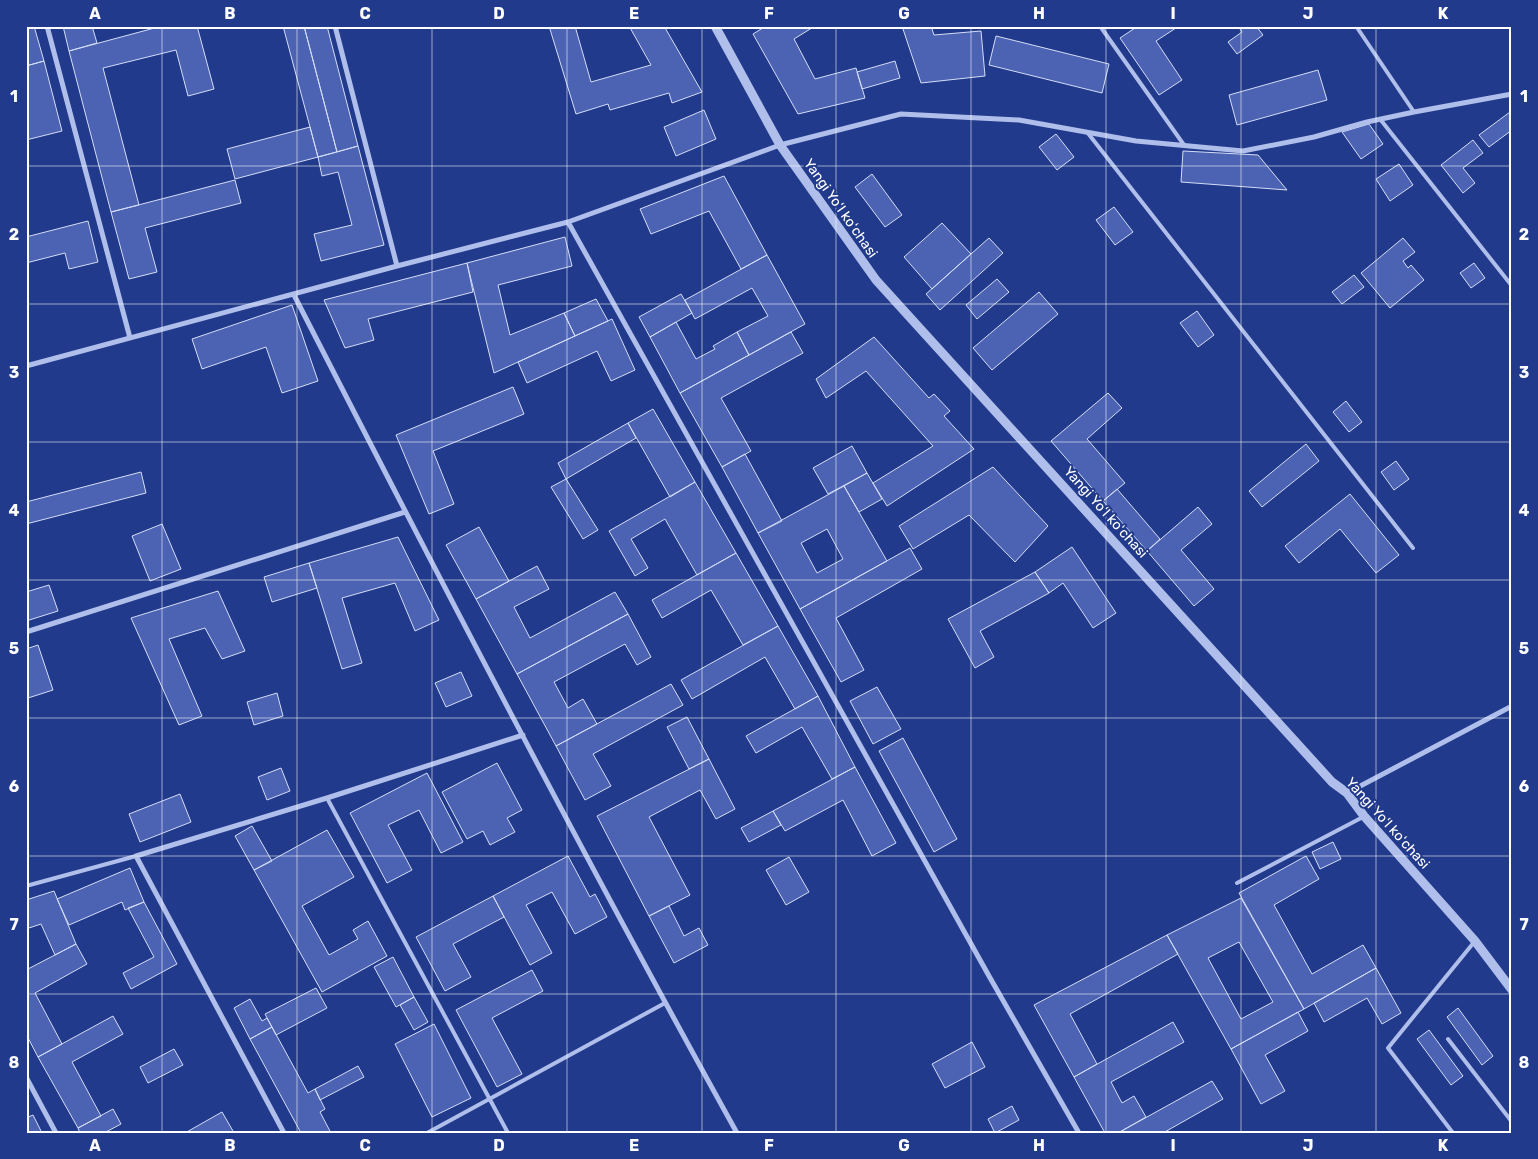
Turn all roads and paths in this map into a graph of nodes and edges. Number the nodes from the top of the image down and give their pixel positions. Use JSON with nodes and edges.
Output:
{"nodes":[{"id":1,"x":47,"y":26,"type":"edge"},
{"id":2,"x":335,"y":26,"type":"edge"},
{"id":3,"x":715,"y":26,"type":"edge"},
{"id":4,"x":1100,"y":26,"type":"edge"},
{"id":5,"x":1356,"y":26,"type":"edge"},
{"id":6,"x":1512,"y":94,"type":"edge"},
{"id":7,"x":1414,"y":112,"type":"junction"},
{"id":8,"x":1380,"y":119,"type":"junction"},
{"id":9,"x":1087,"y":132,"type":"junction"},
{"id":10,"x":780,"y":145,"type":"junction"},
{"id":11,"x":1184,"y":145,"type":"junction"},
{"id":12,"x":568,"y":222,"type":"junction"},
{"id":13,"x":397,"y":266,"type":"junction"},
{"id":14,"x":1512,"y":286,"type":"edge"},
{"id":15,"x":294,"y":295,"type":"junction"},
{"id":16,"x":130,"y":338,"type":"junction"},
{"id":17,"x":26,"y":366,"type":"edge"},
{"id":18,"x":406,"y":512,"type":"junction"},
{"id":19,"x":1413,"y":548,"type":"dead end"},
{"id":20,"x":26,"y":632,"type":"edge"},
{"id":21,"x":1512,"y":706,"type":"edge"},
{"id":22,"x":523,"y":735,"type":"junction"},
{"id":23,"x":1347,"y":793,"type":"junction"},
{"id":24,"x":327,"y":798,"type":"junction"},
{"id":25,"x":1364,"y":816,"type":"junction"},
{"id":26,"x":136,"y":856,"type":"junction"},
{"id":27,"x":1237,"y":883,"type":"dead end"},
{"id":28,"x":26,"y":886,"type":"edge"},
{"id":29,"x":1475,"y":941,"type":"junction"},
{"id":30,"x":1512,"y":990,"type":"edge"},
{"id":31,"x":665,"y":1002,"type":"junction"},
{"id":32,"x":1448,"y":1039,"type":"dead end"},
{"id":33,"x":26,"y":1077,"type":"edge"},
{"id":34,"x":490,"y":1099,"type":"junction"},
{"id":35,"x":1512,"y":1122,"type":"edge"},
{"id":36,"x":56,"y":1133,"type":"edge"},
{"id":37,"x":284,"y":1133,"type":"edge"},
{"id":38,"x":427,"y":1133,"type":"edge"},
{"id":39,"x":508,"y":1133,"type":"edge"},
{"id":40,"x":737,"y":1133,"type":"edge"},
{"id":41,"x":1078,"y":1133,"type":"edge"},
{"id":42,"x":1453,"y":1133,"type":"edge"}],
"edges":[{"from":1,"to":16,"type":"street"},
{"from":2,"to":13,"type":"street"},
{"from":3,"to":10,"type":"street","name":"Yangi Yoʻl koʻchasi"},
{"from":4,"to":11,"type":"lane"},
{"from":5,"to":7,"type":"lane"},
{"from":6,"to":7,"type":"street"},
{"from":7,"to":8,"type":"street"},
{"from":8,"to":11,"type":"street"},
{"from":8,"to":14,"type":"lane"},
{"from":9,"to":10,"type":"street"},
{"from":9,"to":11,"type":"street"},
{"from":9,"to":19,"type":"lane"},
{"from":10,"to":12,"type":"street"},
{"from":10,"to":23,"type":"street","name":"Yangi Yoʻl koʻchasi"},
{"from":12,"to":13,"type":"street"},
{"from":12,"to":41,"type":"street"},
{"from":13,"to":15,"type":"street"},
{"from":15,"to":16,"type":"street"},
{"from":15,"to":18,"type":"street"},
{"from":16,"to":17,"type":"street"},
{"from":18,"to":20,"type":"street"},
{"from":18,"to":22,"type":"street"},
{"from":21,"to":23,"type":"street"},
{"from":22,"to":24,"type":"street"},
{"from":22,"to":31,"type":"street"},
{"from":23,"to":25,"type":"street","name":"Yangi Yoʻl koʻchasi"},
{"from":24,"to":26,"type":"street"},
{"from":24,"to":34,"type":"lane"},
{"from":25,"to":27,"type":"lane"},
{"from":25,"to":29,"type":"street","name":"Yangi Yoʻl koʻchasi"},
{"from":26,"to":28,"type":"lane"},
{"from":26,"to":37,"type":"street"},
{"from":29,"to":30,"type":"street","name":"Yangi Yoʻl koʻchasi"},
{"from":29,"to":42,"type":"lane"},
{"from":31,"to":34,"type":"lane"},
{"from":31,"to":40,"type":"street"},
{"from":32,"to":35,"type":"lane"},
{"from":33,"to":36,"type":"street"},
{"from":34,"to":38,"type":"lane"},
{"from":34,"to":39,"type":"lane"}]}
